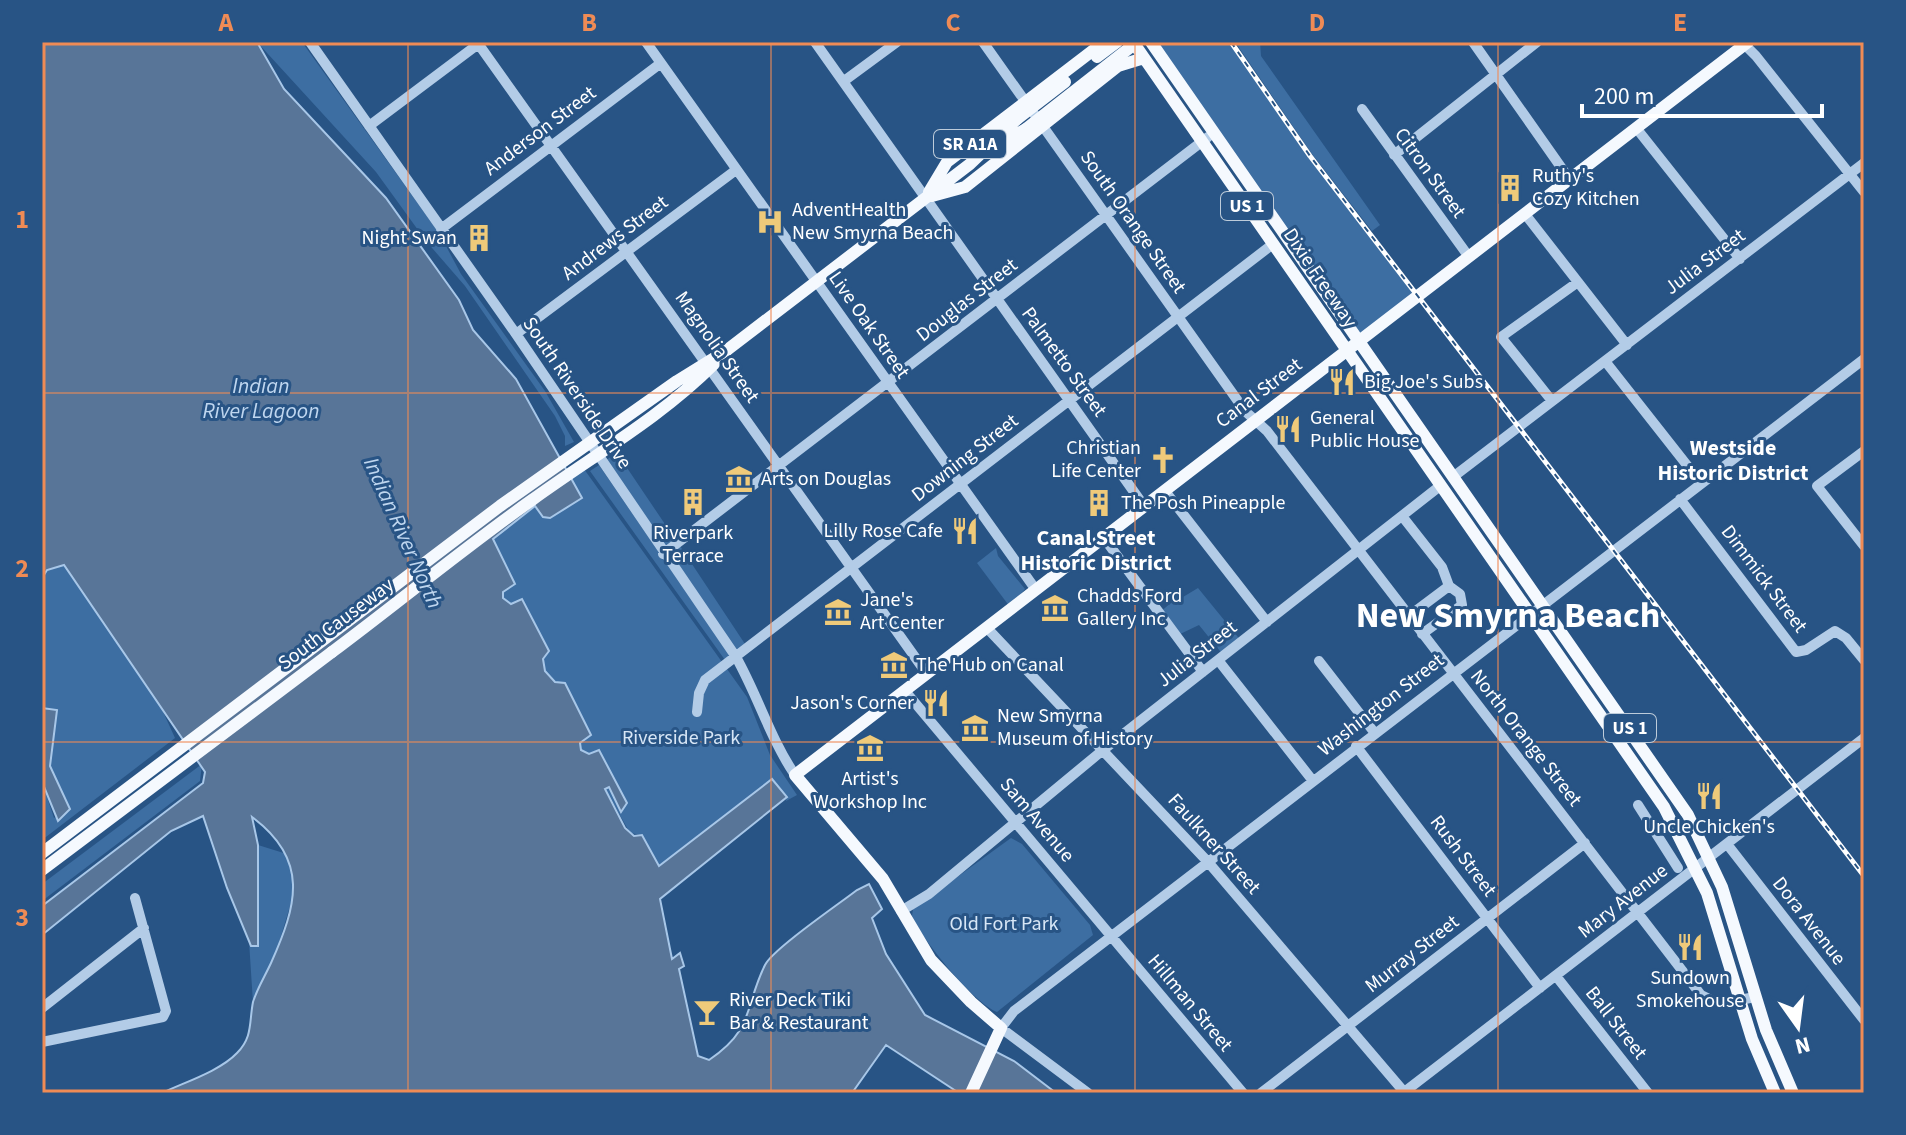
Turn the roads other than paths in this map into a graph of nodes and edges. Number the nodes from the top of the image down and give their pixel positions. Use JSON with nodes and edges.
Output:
{"nodes":[{"id":1,"x":310,"y":42,"type":"edge"},
{"id":2,"x":646,"y":42,"type":"edge"},
{"id":3,"x":815,"y":42,"type":"edge"},
{"id":4,"x":897,"y":42,"type":"edge"},
{"id":5,"x":983,"y":42,"type":"edge"},
{"id":6,"x":1104,"y":42,"type":"edge"},
{"id":7,"x":1117,"y":42,"type":"edge"},
{"id":8,"x":1151,"y":42,"type":"edge"},
{"id":9,"x":1473,"y":42,"type":"edge"},
{"id":10,"x":1537,"y":42,"type":"edge"},
{"id":11,"x":478,"y":43,"type":"edge"},
{"id":12,"x":1135,"y":43,"type":"edge"},
{"id":13,"x":1745,"y":43,"type":"edge"},
{"id":14,"x":1144,"y":58,"type":"junction"},
{"id":15,"x":661,"y":63,"type":"junction"},
{"id":16,"x":1118,"y":66,"type":"junction"},
{"id":17,"x":1496,"y":74,"type":"junction"},
{"id":18,"x":844,"y":81,"type":"junction"},
{"id":19,"x":1027,"y":101,"type":"junction"},
{"id":20,"x":1362,"y":109,"type":"dead end"},
{"id":21,"x":1022,"y":124,"type":"junction"},
{"id":22,"x":1043,"y":125,"type":"junction"},
{"id":23,"x":369,"y":126,"type":"junction"},
{"id":24,"x":1637,"y":129,"type":"junction"},
{"id":25,"x":1216,"y":131,"type":"junction"},
{"id":26,"x":1203,"y":140,"type":"junction"},
{"id":27,"x":549,"y":146,"type":"junction"},
{"id":28,"x":1394,"y":155,"type":"junction"},
{"id":29,"x":1864,"y":163,"type":"edge"},
{"id":30,"x":736,"y":170,"type":"junction"},
{"id":31,"x":1850,"y":175,"type":"junction"},
{"id":32,"x":1570,"y":180,"type":"junction"},
{"id":33,"x":1864,"y":192,"type":"edge"},
{"id":34,"x":925,"y":198,"type":"junction"},
{"id":35,"x":1104,"y":213,"type":"junction"},
{"id":36,"x":1525,"y":214,"type":"junction"},
{"id":37,"x":441,"y":229,"type":"junction"},
{"id":38,"x":1273,"y":244,"type":"junction"},
{"id":39,"x":627,"y":251,"type":"junction"},
{"id":40,"x":1469,"y":257,"type":"junction"},
{"id":41,"x":1740,"y":259,"type":"junction"},
{"id":42,"x":815,"y":280,"type":"junction"},
{"id":43,"x":1578,"y":282,"type":"junction"},
{"id":44,"x":997,"y":299,"type":"junction"},
{"id":45,"x":1177,"y":316,"type":"junction"},
{"id":46,"x":516,"y":334,"type":"junction"},
{"id":47,"x":1359,"y":342,"type":"junction"},
{"id":48,"x":1627,"y":345,"type":"junction"},
{"id":49,"x":727,"y":350,"type":"junction"},
{"id":50,"x":1346,"y":352,"type":"junction"},
{"id":51,"x":1864,"y":359,"type":"edge"},
{"id":52,"x":1605,"y":361,"type":"junction"},
{"id":53,"x":889,"y":384,"type":"junction"},
{"id":54,"x":1069,"y":400,"type":"junction"},
{"id":55,"x":1552,"y":401,"type":"junction"},
{"id":56,"x":1257,"y":421,"type":"junction"},
{"id":57,"x":1864,"y":451,"type":"edge"},
{"id":58,"x":1419,"y":456,"type":"junction"},
{"id":59,"x":780,"y":466,"type":"junction"},
{"id":60,"x":1453,"y":477,"type":"junction"},
{"id":61,"x":1701,"y":483,"type":"junction"},
{"id":62,"x":961,"y":484,"type":"junction"},
{"id":63,"x":1440,"y":486,"type":"junction"},
{"id":64,"x":1165,"y":491,"type":"junction"},
{"id":65,"x":1680,"y":499,"type":"junction"},
{"id":66,"x":1144,"y":506,"type":"junction"},
{"id":67,"x":1402,"y":516,"type":"junction"},
{"id":68,"x":1484,"y":521,"type":"junction"},
{"id":69,"x":1104,"y":538,"type":"junction"},
{"id":70,"x":1864,"y":546,"type":"edge"},
{"id":71,"x":1358,"y":551,"type":"junction"},
{"id":72,"x":663,"y":554,"type":"junction"},
{"id":73,"x":853,"y":568,"type":"junction"},
{"id":74,"x":1449,"y":586,"type":"junction"},
{"id":75,"x":1036,"y":590,"type":"junction"},
{"id":76,"x":1542,"y":604,"type":"junction"},
{"id":77,"x":1529,"y":614,"type":"junction"},
{"id":78,"x":1409,"y":616,"type":"junction"},
{"id":79,"x":1267,"y":622,"type":"junction"},
{"id":80,"x":987,"y":628,"type":"junction"},
{"id":81,"x":1422,"y":634,"type":"junction"},
{"id":82,"x":736,"y":657,"type":"junction"},
{"id":83,"x":1218,"y":660,"type":"junction"},
{"id":84,"x":1864,"y":660,"type":"edge"},
{"id":85,"x":1319,"y":661,"type":"dead end"},
{"id":86,"x":1203,"y":672,"type":"junction"},
{"id":87,"x":1452,"y":672,"type":"junction"},
{"id":88,"x":927,"y":674,"type":"junction"},
{"id":89,"x":905,"y":691,"type":"junction"},
{"id":90,"x":697,"y":712,"type":"dead end"},
{"id":91,"x":1374,"y":732,"type":"junction"},
{"id":92,"x":1864,"y":738,"type":"edge"},
{"id":93,"x":1356,"y":746,"type":"junction"},
{"id":94,"x":1103,"y":750,"type":"junction"},
{"id":95,"x":795,"y":775,"type":"junction"},
{"id":96,"x":1313,"y":781,"type":"junction"},
{"id":97,"x":1638,"y":805,"type":"dead end"},
{"id":98,"x":1017,"y":824,"type":"junction"},
{"id":99,"x":1585,"y":843,"type":"junction"},
{"id":100,"x":1727,"y":844,"type":"junction"},
{"id":101,"x":42,"y":853,"type":"edge"},
{"id":102,"x":1710,"y":857,"type":"junction"},
{"id":103,"x":1208,"y":862,"type":"junction"},
{"id":104,"x":1696,"y":867,"type":"junction"},
{"id":105,"x":1678,"y":868,"type":"dead end"},
{"id":106,"x":42,"y":870,"type":"edge"},
{"id":107,"x":135,"y":898,"type":"dead end"},
{"id":108,"x":901,"y":911,"type":"junction"},
{"id":109,"x":1639,"y":912,"type":"junction"},
{"id":110,"x":1487,"y":918,"type":"junction"},
{"id":111,"x":144,"y":928,"type":"junction"},
{"id":112,"x":1110,"y":936,"type":"junction"},
{"id":113,"x":1556,"y":976,"type":"junction"},
{"id":114,"x":1540,"y":988,"type":"junction"},
{"id":115,"x":1755,"y":997,"type":"junction"},
{"id":116,"x":1740,"y":1000,"type":"junction"},
{"id":117,"x":42,"y":1008,"type":"edge"},
{"id":118,"x":1864,"y":1020,"type":"edge"},
{"id":119,"x":1349,"y":1027,"type":"junction"},
{"id":120,"x":1001,"y":1028,"type":"junction"},
{"id":121,"x":42,"y":1042,"type":"edge"},
{"id":122,"x":971,"y":1093,"type":"edge"},
{"id":123,"x":1088,"y":1093,"type":"edge"},
{"id":124,"x":1243,"y":1093,"type":"edge"},
{"id":125,"x":1261,"y":1093,"type":"edge"},
{"id":126,"x":1404,"y":1093,"type":"edge"},
{"id":127,"x":1648,"y":1093,"type":"edge"},
{"id":128,"x":1775,"y":1093,"type":"edge"},
{"id":129,"x":1793,"y":1093,"type":"edge"}],
"edges":[{"from":1,"to":23,"type":"street","name":"South Riverside Drive"},
{"from":2,"to":15,"type":"street","name":"Live Oak Street"},
{"from":3,"to":18,"type":"street","name":"Palmetto Street"},
{"from":4,"to":18,"type":"street"},
{"from":5,"to":19,"type":"street","name":"South Orange Street"},
{"from":6,"to":19,"type":"main road","number":"SR A1A"},
{"from":7,"to":21,"type":"main road","bridge":true},
{"from":8,"to":25,"type":"main road","name":"Dixie Freeway","number":"US 1"},
{"from":9,"to":17,"type":"street"},
{"from":10,"to":17,"type":"street"},
{"from":11,"to":23,"type":"street"},
{"from":11,"to":27,"type":"street","name":"Magnolia Street"},
{"from":12,"to":14,"type":"main road","name":"Dixie Freeway","number":"US 1"},
{"from":12,"to":16,"type":"main road"},
{"from":12,"to":21,"type":"main road","bridge":true},
{"from":13,"to":24,"type":"main road","name":"Canal Street"},
{"from":13,"to":31,"type":"street"},
{"from":14,"to":16,"type":"main road","number":"SR A1A"},
{"from":14,"to":26,"type":"main road","name":"Dixie Freeway","number":"US 1"},
{"from":15,"to":27,"type":"street","name":"Anderson Street"},
{"from":15,"to":30,"type":"street","name":"Live Oak Street"},
{"from":16,"to":22,"type":"main road","number":"SR A1A"},
{"from":17,"to":28,"type":"street"},
{"from":17,"to":32,"type":"street"},
{"from":18,"to":34,"type":"street","name":"Palmetto Street"},
{"from":19,"to":22,"type":"street","name":"South Orange Street"},
{"from":19,"to":34,"type":"main road","number":"SR A1A"},
{"from":20,"to":28,"type":"street","name":"Citron Street"},
{"from":21,"to":34,"type":"main road"},
{"from":22,"to":34,"type":"main road","number":"SR A1A"},
{"from":22,"to":35,"type":"street","name":"South Orange Street"},
{"from":23,"to":37,"type":"street","name":"South Riverside Drive"},
{"from":24,"to":32,"type":"main road","name":"Canal Street"},
{"from":24,"to":41,"type":"street"},
{"from":25,"to":26,"type":"street","name":"Douglas Street"},
{"from":25,"to":47,"type":"main road","name":"Dixie Freeway","number":"US 1"},
{"from":26,"to":35,"type":"street","name":"Douglas Street"},
{"from":26,"to":38,"type":"main road","name":"Dixie Freeway","number":"US 1"},
{"from":27,"to":37,"type":"street","name":"Anderson Street"},
{"from":27,"to":39,"type":"street","name":"Magnolia Street"},
{"from":28,"to":40,"type":"street","name":"Citron Street"},
{"from":29,"to":31,"type":"street","name":"Julia Street"},
{"from":30,"to":39,"type":"street","name":"Andrews Street"},
{"from":30,"to":42,"type":"street","name":"Live Oak Street"},
{"from":31,"to":33,"type":"street"},
{"from":31,"to":41,"type":"street","name":"Julia Street"},
{"from":32,"to":36,"type":"main road","name":"Canal Street"},
{"from":34,"to":42,"type":"main road","number":"SR A1A"},
{"from":34,"to":44,"type":"street","name":"Palmetto Street"},
{"from":35,"to":44,"type":"street","name":"Douglas Street"},
{"from":35,"to":45,"type":"street","name":"South Orange Street"},
{"from":36,"to":40,"type":"main road","name":"Canal Street"},
{"from":36,"to":43,"type":"street"},
{"from":37,"to":46,"type":"street","name":"South Riverside Drive"},
{"from":38,"to":45,"type":"street","name":"Downing Street"},
{"from":38,"to":50,"type":"main road","name":"Dixie Freeway","number":"US 1"},
{"from":39,"to":46,"type":"street","name":"Andrews Street"},
{"from":39,"to":59,"type":"street","name":"Magnolia Street"},
{"from":40,"to":47,"type":"main road","name":"Canal Street"},
{"from":41,"to":48,"type":"street","name":"Julia Street"},
{"from":42,"to":49,"type":"main road","name":"South Causeway","number":"SR A1A"},
{"from":42,"to":53,"type":"street","name":"Live Oak Street"},
{"from":43,"to":48,"type":"street"},
{"from":43,"to":55,"type":"street"},
{"from":44,"to":53,"type":"street","name":"Douglas Street"},
{"from":44,"to":54,"type":"street","name":"Palmetto Street"},
{"from":45,"to":54,"type":"street","name":"Downing Street"},
{"from":45,"to":56,"type":"street","name":"South Orange Street"},
{"from":46,"to":72,"type":"street","name":"South Riverside Drive"},
{"from":47,"to":50,"type":"main road","name":"Canal Street"},
{"from":47,"to":60,"type":"main road","name":"Dixie Freeway","number":"US 1"},
{"from":48,"to":52,"type":"street","name":"Julia Street"},
{"from":49,"to":101,"type":"main road","name":"South Causeway","number":"SR A1A","bridge":true},
{"from":49,"to":106,"type":"main road","name":"South Causeway","number":"SR A1A","bridge":true},
{"from":50,"to":56,"type":"main road","name":"Canal Street"},
{"from":50,"to":58,"type":"main road","name":"Dixie Freeway","number":"US 1"},
{"from":51,"to":61,"type":"street","name":"Washington Street"},
{"from":52,"to":55,"type":"street","name":"Julia Street"},
{"from":52,"to":61,"type":"street"},
{"from":53,"to":59,"type":"street","name":"Douglas Street"},
{"from":53,"to":62,"type":"street","name":"Live Oak Street"},
{"from":54,"to":62,"type":"street","name":"Downing Street"},
{"from":54,"to":66,"type":"street","name":"Palmetto Street"},
{"from":55,"to":60,"type":"street","name":"Julia Street"},
{"from":56,"to":64,"type":"main road","name":"Canal Street"},
{"from":56,"to":71,"type":"street","name":"North Orange Street"},
{"from":57,"to":70,"type":"street"},
{"from":58,"to":60,"type":"main road"},
{"from":58,"to":63,"type":"main road","name":"Dixie Freeway","number":"US 1"},
{"from":59,"to":72,"type":"street","name":"Douglas Street"},
{"from":59,"to":73,"type":"street","name":"Magnolia Street"},
{"from":60,"to":68,"type":"main road","name":"Dixie Freeway","number":"US 1"},
{"from":61,"to":65,"type":"street","name":"Washington Street"},
{"from":62,"to":73,"type":"street","name":"Downing Street"},
{"from":62,"to":75,"type":"street","name":"Live Oak Street"},
{"from":63,"to":67,"type":"street","name":"Julia Street"},
{"from":63,"to":68,"type":"main road"},
{"from":63,"to":77,"type":"main road","name":"Dixie Freeway","number":"US 1"},
{"from":64,"to":66,"type":"main road","name":"Canal Street"},
{"from":64,"to":79,"type":"street"},
{"from":65,"to":76,"type":"street","name":"Washington Street"},
{"from":65,"to":84,"type":"street","name":"Dimmick Street"},
{"from":66,"to":69,"type":"main road","name":"Canal Street"},
{"from":67,"to":71,"type":"street","name":"Julia Street"},
{"from":67,"to":74,"type":"street"},
{"from":68,"to":76,"type":"main road","number":"US 1"},
{"from":69,"to":75,"type":"main road","name":"Canal Street"},
{"from":69,"to":86,"type":"street"},
{"from":71,"to":78,"type":"street","name":"North Orange Street"},
{"from":71,"to":79,"type":"street","name":"Julia Street"},
{"from":72,"to":82,"type":"street","name":"South Riverside Drive"},
{"from":73,"to":82,"type":"street","name":"Downing Street"},
{"from":73,"to":88,"type":"street","name":"Magnolia Street"},
{"from":74,"to":78,"type":"street"},
{"from":74,"to":81,"type":"street"},
{"from":75,"to":80,"type":"main road","name":"Canal Street"},
{"from":76,"to":77,"type":"street","name":"Washington Street"},
{"from":76,"to":102,"type":"main road","number":"US 1"},
{"from":77,"to":87,"type":"street","name":"Washington Street"},
{"from":77,"to":104,"type":"main road","number":"US 1"},
{"from":78,"to":81,"type":"street","name":"North Orange Street"},
{"from":79,"to":83,"type":"street","name":"Julia Street"},
{"from":80,"to":88,"type":"main road","name":"Canal Street"},
{"from":80,"to":94,"type":"street","name":"Faulkner Street"},
{"from":81,"to":87,"type":"street","name":"North Orange Street"},
{"from":82,"to":90,"type":"street","name":"Downing Street"},
{"from":82,"to":95,"type":"street","name":"South Riverside Drive"},
{"from":83,"to":86,"type":"street","name":"Julia Street"},
{"from":83,"to":96,"type":"street"},
{"from":85,"to":91,"type":"street"},
{"from":86,"to":94,"type":"street","name":"Julia Street"},
{"from":87,"to":91,"type":"street","name":"Washington Street"},
{"from":87,"to":99,"type":"street","name":"North Orange Street"},
{"from":88,"to":89,"type":"main road","name":"Canal Street"},
{"from":89,"to":95,"type":"main road","name":"Canal Street"},
{"from":89,"to":98,"type":"street","name":"Sam Avenue"},
{"from":91,"to":93,"type":"street","name":"Washington Street"},
{"from":92,"to":100,"type":"street","name":"Mary Avenue"},
{"from":93,"to":96,"type":"street","name":"Washington Street"},
{"from":93,"to":110,"type":"street","name":"Rush Street"},
{"from":94,"to":98,"type":"street","name":"Julia Street"},
{"from":94,"to":103,"type":"street","name":"Faulkner Street"},
{"from":95,"to":108,"type":"main road"},
{"from":96,"to":103,"type":"street","name":"Washington Street"},
{"from":97,"to":105,"type":"street"},
{"from":98,"to":108,"type":"street","name":"Julia Street"},
{"from":98,"to":112,"type":"street","name":"Sam Avenue"},
{"from":99,"to":109,"type":"street","name":"North Orange Street"},
{"from":99,"to":110,"type":"street","name":"Murray Street"},
{"from":100,"to":102,"type":"street","name":"Mary Avenue"},
{"from":100,"to":118,"type":"street","name":"Dora Avenue"},
{"from":102,"to":104,"type":"street","name":"Mary Avenue"},
{"from":102,"to":115,"type":"main road","number":"US 1"},
{"from":103,"to":112,"type":"street","name":"Washington Street"},
{"from":103,"to":119,"type":"street","name":"Faulkner Street"},
{"from":104,"to":109,"type":"street","name":"Mary Avenue"},
{"from":104,"to":116,"type":"main road","number":"US 1"},
{"from":107,"to":111,"type":"street"},
{"from":108,"to":120,"type":"main road"},
{"from":109,"to":113,"type":"street","name":"Mary Avenue"},
{"from":109,"to":116,"type":"street","name":"North Orange Street"},
{"from":110,"to":114,"type":"street","name":"Rush Street"},
{"from":110,"to":119,"type":"street","name":"Murray Street"},
{"from":111,"to":117,"type":"street"},
{"from":111,"to":121,"type":"street"},
{"from":112,"to":120,"type":"street","name":"Washington Street"},
{"from":112,"to":124,"type":"street","name":"Hillman Street"},
{"from":113,"to":114,"type":"street","name":"Mary Avenue"},
{"from":113,"to":127,"type":"street","name":"Ball Street"},
{"from":114,"to":126,"type":"street","name":"Mary Avenue"},
{"from":115,"to":116,"type":"street","name":"North Orange Street"},
{"from":115,"to":129,"type":"main road","number":"US 1"},
{"from":116,"to":128,"type":"main road","number":"US 1"},
{"from":119,"to":125,"type":"street","name":"Murray Street"},
{"from":119,"to":126,"type":"street","name":"Faulkner Street"},
{"from":120,"to":122,"type":"main road"},
{"from":120,"to":123,"type":"street"}]}
